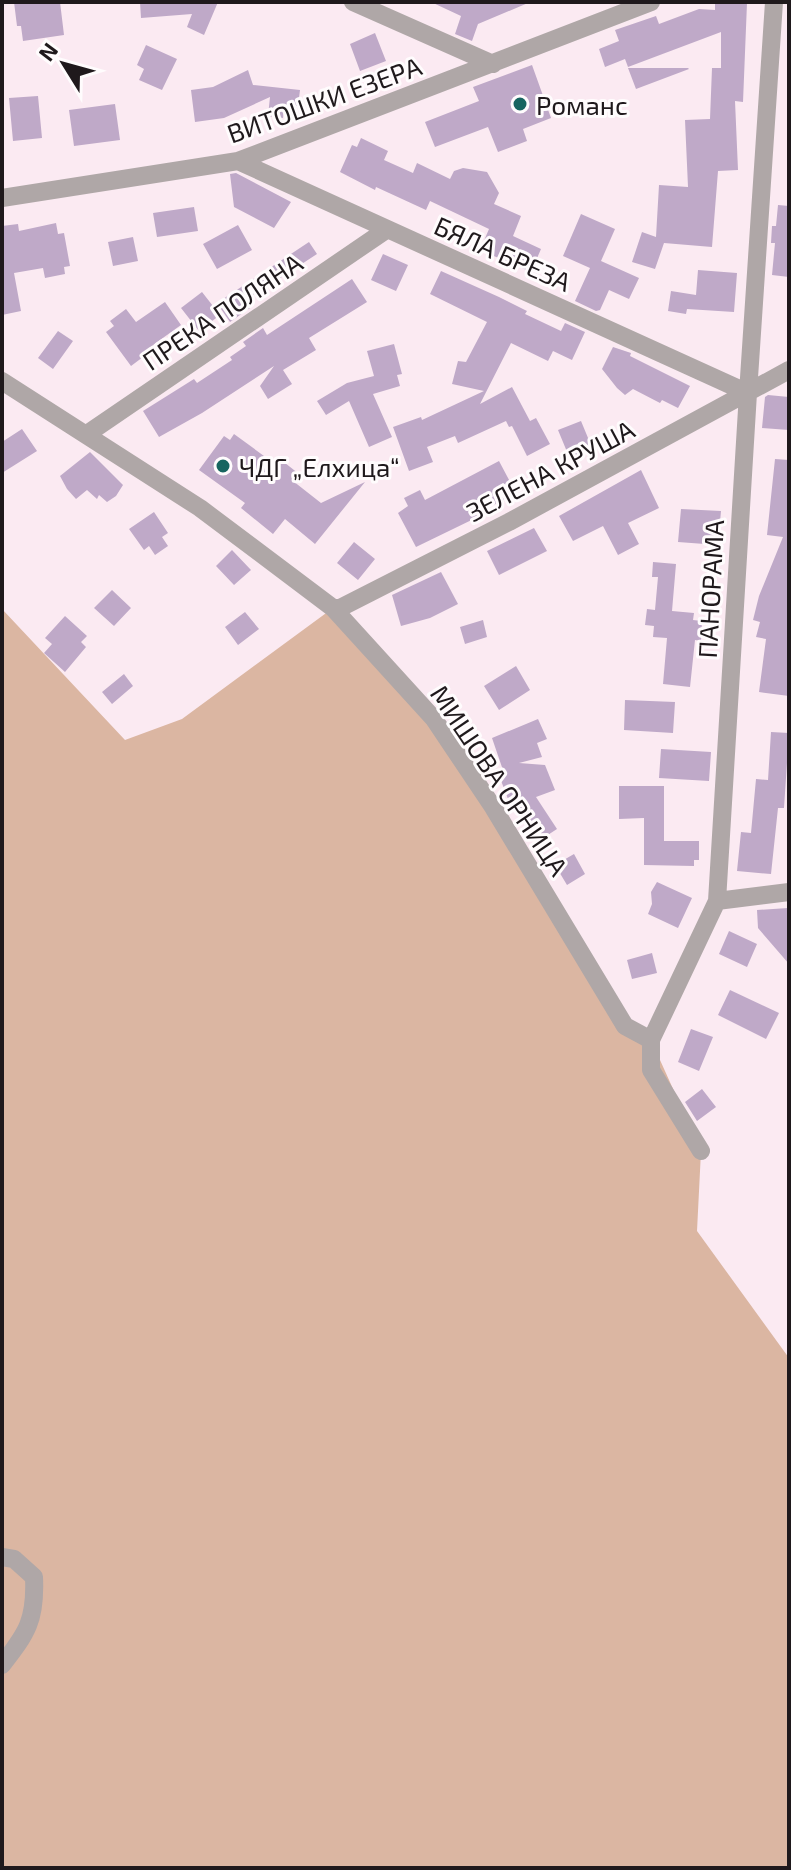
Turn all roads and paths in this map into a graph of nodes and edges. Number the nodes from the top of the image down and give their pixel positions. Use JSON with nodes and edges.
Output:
{"nodes":[{"id":1,"x":353,"y":2,"type":"edge"},
{"id":2,"x":651,"y":2,"type":"edge"},
{"id":3,"x":774,"y":2,"type":"edge"},
{"id":4,"x":493,"y":64,"type":"junction"},
{"id":5,"x":238,"y":161,"type":"junction"},
{"id":6,"x":2,"y":198,"type":"edge"},
{"id":7,"x":386,"y":230,"type":"junction"},
{"id":8,"x":789,"y":370,"type":"edge"},
{"id":9,"x":2,"y":381,"type":"edge"},
{"id":10,"x":748,"y":393,"type":"junction"},
{"id":11,"x":87,"y":434,"type":"junction"},
{"id":12,"x":333,"y":608,"type":"junction"},
{"id":13,"x":789,"y":892,"type":"edge"},
{"id":14,"x":717,"y":901,"type":"junction"},
{"id":15,"x":651,"y":1040,"type":"junction"},
{"id":16,"x":701,"y":1151,"type":"dead end"},
{"id":17,"x":2,"y":1557,"type":"edge"},
{"id":18,"x":2,"y":1665,"type":"edge"}],
"edges":[{"from":1,"to":4,"type":"street"},
{"from":2,"to":4,"type":"street","name":"ВИТОШКИ ЕЗЕРА"},
{"from":3,"to":10,"type":"street","name":"ПАНОРАМА"},
{"from":4,"to":5,"type":"street","name":"ВИТОШКИ ЕЗЕРА"},
{"from":5,"to":6,"type":"street","name":"ВИТОШКИ ЕЗЕРА"},
{"from":5,"to":7,"type":"street","name":"БЯЛА БРЕЗА"},
{"from":7,"to":10,"type":"street","name":"БЯЛА БРЕЗА"},
{"from":7,"to":11,"type":"street","name":"ПРЕКА ПОЛЯНА"},
{"from":8,"to":10,"type":"street","name":"ЗЕЛЕНА КРУША"},
{"from":9,"to":11,"type":"street","name":"МИШОВА ОРНИЦА"},
{"from":10,"to":12,"type":"street","name":"ЗЕЛЕНА КРУША"},
{"from":10,"to":14,"type":"street","name":"ПАНОРАМА"},
{"from":11,"to":12,"type":"street","name":"МИШОВА ОРНИЦА"},
{"from":12,"to":15,"type":"street","name":"МИШОВА ОРНИЦА"},
{"from":13,"to":14,"type":"street"},
{"from":14,"to":15,"type":"street","name":"ПАНОРАМА"},
{"from":15,"to":16,"type":"street"},
{"from":17,"to":18,"type":"street"}]}
